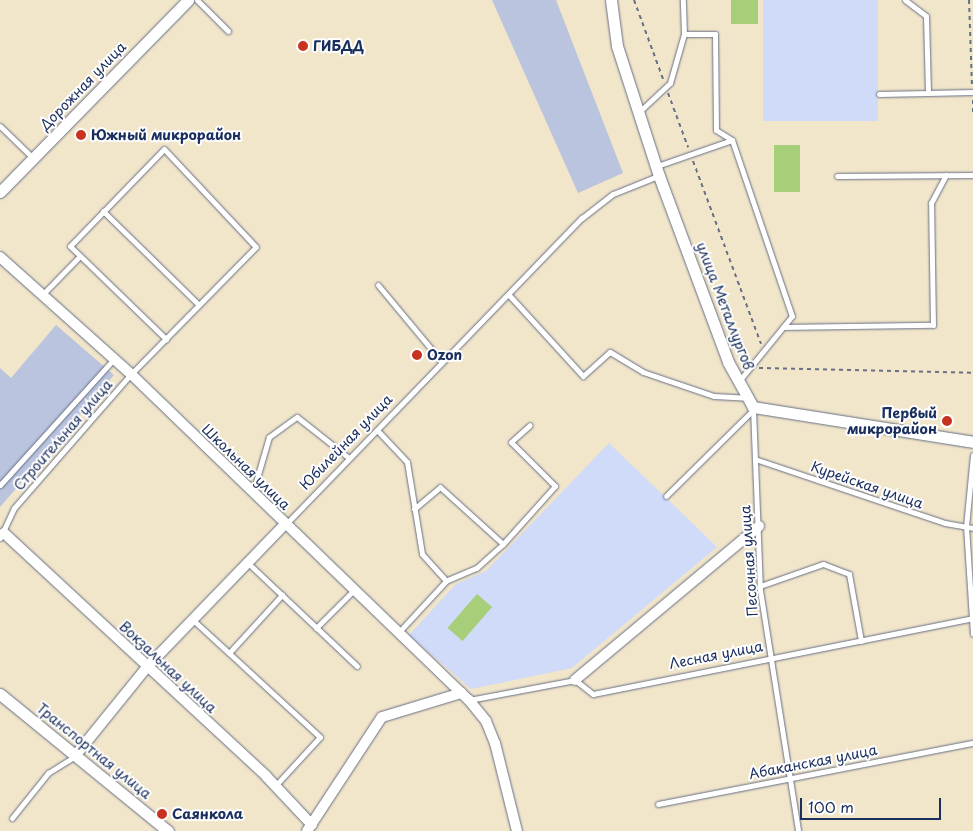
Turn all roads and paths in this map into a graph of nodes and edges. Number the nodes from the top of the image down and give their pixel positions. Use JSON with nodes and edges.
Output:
{"nodes":[{"id":1,"x":188,"y":0,"type":"edge"},
{"id":2,"x":197,"y":0,"type":"edge"},
{"id":3,"x":611,"y":0,"type":"edge"},
{"id":4,"x":634,"y":0,"type":"edge"},
{"id":5,"x":683,"y":0,"type":"edge"},
{"id":6,"x":904,"y":0,"type":"edge"},
{"id":7,"x":969,"y":0,"type":"edge"},
{"id":8,"x":228,"y":31,"type":"dead end"},
{"id":9,"x":684,"y":34,"type":"junction"},
{"id":10,"x":666,"y":86,"type":"junction"},
{"id":11,"x":973,"y":92,"type":"edge"},
{"id":12,"x":928,"y":93,"type":"junction"},
{"id":13,"x":879,"y":94,"type":"dead end"},
{"id":14,"x":973,"y":113,"type":"edge"},
{"id":15,"x":637,"y":114,"type":"junction"},
{"id":16,"x":0,"y":126,"type":"edge"},
{"id":17,"x":732,"y":140,"type":"junction"},
{"id":18,"x":691,"y":154,"type":"junction"},
{"id":19,"x":33,"y":158,"type":"junction"},
{"id":20,"x":657,"y":171,"type":"junction"},
{"id":21,"x":946,"y":175,"type":"junction"},
{"id":22,"x":973,"y":175,"type":"edge"},
{"id":23,"x":837,"y":176,"type":"dead end"},
{"id":24,"x":0,"y":192,"type":"edge"},
{"id":25,"x":103,"y":211,"type":"junction"},
{"id":26,"x":80,"y":256,"type":"junction"},
{"id":27,"x":0,"y":258,"type":"edge"},
{"id":28,"x":378,"y":285,"type":"dead end"},
{"id":29,"x":42,"y":295,"type":"junction"},
{"id":30,"x":509,"y":295,"type":"junction"},
{"id":31,"x":199,"y":305,"type":"junction"},
{"id":32,"x":783,"y":327,"type":"junction"},
{"id":33,"x":166,"y":339,"type":"junction"},
{"id":34,"x":763,"y":351,"type":"junction"},
{"id":35,"x":114,"y":359,"type":"junction"},
{"id":36,"x":442,"y":362,"type":"junction"},
{"id":37,"x":749,"y":368,"type":"junction"},
{"id":38,"x":973,"y":373,"type":"edge"},
{"id":39,"x":131,"y":374,"type":"junction"},
{"id":40,"x":738,"y":381,"type":"junction"},
{"id":41,"x":751,"y":405,"type":"junction"},
{"id":42,"x":530,"y":424,"type":"dead end"},
{"id":43,"x":377,"y":430,"type":"junction"},
{"id":44,"x":973,"y":442,"type":"edge"},
{"id":45,"x":973,"y":455,"type":"edge"},
{"id":46,"x":349,"y":458,"type":"junction"},
{"id":47,"x":755,"y":460,"type":"junction"},
{"id":48,"x":0,"y":485,"type":"edge"},
{"id":49,"x":253,"y":493,"type":"junction"},
{"id":50,"x":666,"y":496,"type":"dead end"},
{"id":51,"x":414,"y":508,"type":"junction"},
{"id":52,"x":285,"y":524,"type":"junction"},
{"id":53,"x":759,"y":526,"type":"junction"},
{"id":54,"x":966,"y":526,"type":"junction"},
{"id":55,"x":973,"y":528,"type":"edge"},
{"id":56,"x":2,"y":535,"type":"edge"},
{"id":57,"x":503,"y":544,"type":"junction"},
{"id":58,"x":248,"y":563,"type":"junction"},
{"id":59,"x":446,"y":581,"type":"junction"},
{"id":60,"x":760,"y":586,"type":"junction"},
{"id":61,"x":354,"y":590,"type":"junction"},
{"id":62,"x":282,"y":596,"type":"junction"},
{"id":63,"x":193,"y":619,"type":"junction"},
{"id":64,"x":972,"y":619,"type":"edge"},
{"id":65,"x":316,"y":628,"type":"junction"},
{"id":66,"x":398,"y":633,"type":"junction"},
{"id":67,"x":973,"y":634,"type":"edge"},
{"id":68,"x":861,"y":640,"type":"junction"},
{"id":69,"x":229,"y":653,"type":"junction"},
{"id":70,"x":770,"y":658,"type":"junction"},
{"id":71,"x":146,"y":666,"type":"junction"},
{"id":72,"x":357,"y":666,"type":"dead end"},
{"id":73,"x":575,"y":680,"type":"junction"},
{"id":74,"x":0,"y":694,"type":"edge"},
{"id":75,"x":465,"y":696,"type":"junction"},
{"id":76,"x":973,"y":743,"type":"edge"},
{"id":77,"x":75,"y":756,"type":"junction"},
{"id":78,"x":789,"y":777,"type":"junction"},
{"id":79,"x":275,"y":786,"type":"junction"},
{"id":80,"x":658,"y":804,"type":"dead end"},
{"id":81,"x":12,"y":818,"type":"dead end"},
{"id":82,"x":309,"y":828,"type":"edge"},
{"id":83,"x":168,"y":831,"type":"edge"},
{"id":84,"x":517,"y":831,"type":"edge"},
{"id":85,"x":798,"y":831,"type":"edge"}],
"edges":[{"from":1,"to":19,"type":"street","name":"Дорожная улица"},
{"from":2,"to":8,"type":"lane"},
{"from":3,"to":15,"type":"street","name":"улица Металлургов"},
{"from":4,"to":10,"type":"path"},
{"from":5,"to":9,"type":"lane"},
{"from":6,"to":12,"type":"lane"},
{"from":7,"to":11,"type":"path"},
{"from":9,"to":10,"type":"lane"},
{"from":9,"to":17,"type":"lane"},
{"from":10,"to":15,"type":"lane"},
{"from":10,"to":18,"type":"path"},
{"from":11,"to":12,"type":"lane"},
{"from":11,"to":14,"type":"path"},
{"from":12,"to":13,"type":"lane"},
{"from":15,"to":20,"type":"street","name":"улица Металлургов"},
{"from":16,"to":19,"type":"lane"},
{"from":17,"to":18,"type":"lane","name":"Юбилейная улица"},
{"from":17,"to":32,"type":"lane"},
{"from":18,"to":20,"type":"lane","name":"Юбилейная улица"},
{"from":18,"to":34,"type":"path"},
{"from":19,"to":24,"type":"street","name":"Дорожная улица"},
{"from":20,"to":30,"type":"lane","name":"Юбилейная улица"},
{"from":20,"to":40,"type":"street","name":"улица Металлургов"},
{"from":21,"to":22,"type":"lane"},
{"from":21,"to":23,"type":"lane"},
{"from":21,"to":32,"type":"lane"},
{"from":25,"to":26,"type":"lane"},
{"from":25,"to":31,"type":"lane"},
{"from":25,"to":31,"type":"lane","name":"Строительная улица"},
{"from":26,"to":29,"type":"lane"},
{"from":26,"to":33,"type":"lane"},
{"from":27,"to":29,"type":"street","name":"Школьная улица"},
{"from":28,"to":36,"type":"lane"},
{"from":29,"to":35,"type":"street","name":"Школьная улица"},
{"from":30,"to":36,"type":"lane","name":"Юбилейная улица"},
{"from":30,"to":41,"type":"lane"},
{"from":31,"to":33,"type":"lane","name":"Строительная улица"},
{"from":32,"to":34,"type":"lane"},
{"from":33,"to":39,"type":"lane","name":"Строительная улица"},
{"from":34,"to":37,"type":"lane"},
{"from":35,"to":39,"type":"street","name":"Школьная улица"},
{"from":35,"to":48,"type":"lane"},
{"from":36,"to":43,"type":"lane","name":"Юбилейная улица"},
{"from":37,"to":38,"type":"path"},
{"from":37,"to":40,"type":"lane"},
{"from":39,"to":49,"type":"street","name":"Школьная улица"},
{"from":39,"to":56,"type":"lane","name":"Строительная улица"},
{"from":40,"to":41,"type":"street","name":"улица Металлургов"},
{"from":41,"to":44,"type":"street"},
{"from":41,"to":47,"type":"lane","name":"Песочная улица"},
{"from":41,"to":50,"type":"lane"},
{"from":42,"to":57,"type":"lane"},
{"from":43,"to":46,"type":"lane","name":"Юбилейная улица"},
{"from":43,"to":51,"type":"lane"},
{"from":45,"to":54,"type":"lane"},
{"from":46,"to":49,"type":"lane"},
{"from":46,"to":52,"type":"lane","name":"Юбилейная улица"},
{"from":47,"to":53,"type":"lane","name":"Песочная улица"},
{"from":47,"to":54,"type":"lane","name":"Курейская улица"},
{"from":49,"to":52,"type":"street","name":"Школьная улица"},
{"from":51,"to":57,"type":"lane"},
{"from":51,"to":59,"type":"lane"},
{"from":52,"to":58,"type":"street","name":"Юбилейная улица"},
{"from":52,"to":61,"type":"street","name":"Школьная улица"},
{"from":53,"to":60,"type":"lane","name":"Песочная улица"},
{"from":53,"to":73,"type":"street"},
{"from":54,"to":55,"type":"lane","name":"Курейская улица"},
{"from":54,"to":64,"type":"lane"},
{"from":56,"to":71,"type":"street","name":"Вокзальная улица"},
{"from":57,"to":59,"type":"lane"},
{"from":58,"to":62,"type":"lane"},
{"from":58,"to":63,"type":"street","name":"Юбилейная улица"},
{"from":59,"to":66,"type":"lane"},
{"from":60,"to":68,"type":"lane"},
{"from":60,"to":70,"type":"lane","name":"Песочная улица"},
{"from":61,"to":65,"type":"lane"},
{"from":61,"to":66,"type":"street","name":"Школьная улица"},
{"from":62,"to":65,"type":"lane"},
{"from":62,"to":69,"type":"lane"},
{"from":63,"to":69,"type":"lane"},
{"from":63,"to":71,"type":"street","name":"Юбилейная улица"},
{"from":64,"to":67,"type":"lane"},
{"from":64,"to":68,"type":"lane","name":"Лесная улица"},
{"from":65,"to":72,"type":"lane"},
{"from":66,"to":75,"type":"street","name":"Школьная улица"},
{"from":68,"to":70,"type":"lane","name":"Лесная улица"},
{"from":69,"to":79,"type":"lane"},
{"from":70,"to":73,"type":"lane","name":"Лесная улица"},
{"from":70,"to":78,"type":"lane","name":"Песочная улица"},
{"from":71,"to":77,"type":"street","name":"Юбилейная улица"},
{"from":71,"to":79,"type":"street","name":"Вокзальная улица"},
{"from":73,"to":75,"type":"lane"},
{"from":74,"to":77,"type":"street","name":"Транспортная улица"},
{"from":75,"to":82,"type":"street"},
{"from":75,"to":84,"type":"street","name":"Школьная улица"},
{"from":76,"to":78,"type":"lane","name":"Абаканская улица"},
{"from":77,"to":81,"type":"lane"},
{"from":77,"to":83,"type":"street","name":"Транспортная улица"},
{"from":78,"to":80,"type":"lane","name":"Абаканская улица"},
{"from":78,"to":85,"type":"lane","name":"Песочная улица"},
{"from":79,"to":82,"type":"street","name":"Вокзальная улица"}]}
